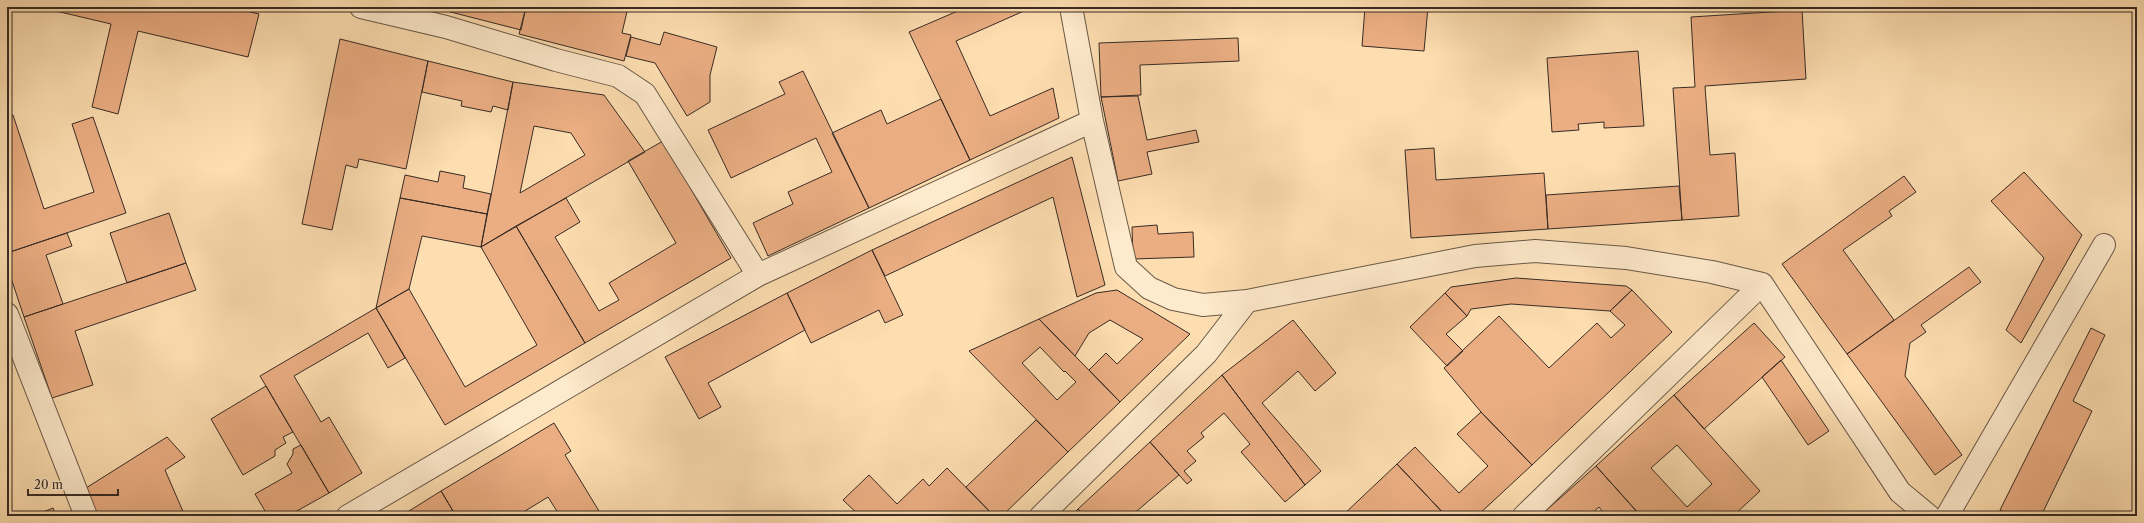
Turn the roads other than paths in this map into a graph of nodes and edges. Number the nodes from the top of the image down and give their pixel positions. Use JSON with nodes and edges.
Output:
{"nodes":[{"id":1,"x":362,"y":7,"type":"edge"},
{"id":2,"x":1071,"y":7,"type":"edge"},
{"id":3,"x":1092,"y":121,"type":"junction"},
{"id":4,"x":2104,"y":245,"type":"dead end"},
{"id":5,"x":758,"y":275,"type":"junction"},
{"id":6,"x":1762,"y":284,"type":"junction"},
{"id":7,"x":1247,"y":301,"type":"junction"},
{"id":8,"x":7,"y":314,"type":"edge"},
{"id":9,"x":86,"y":516,"type":"edge"},
{"id":10,"x":348,"y":516,"type":"edge"},
{"id":11,"x":1041,"y":516,"type":"edge"},
{"id":12,"x":1524,"y":516,"type":"edge"},
{"id":13,"x":1929,"y":516,"type":"edge"},
{"id":14,"x":1947,"y":516,"type":"edge"}],
"edges":[{"from":1,"to":5,"type":"street"},
{"from":2,"to":3,"type":"street"},
{"from":3,"to":5,"type":"street"},
{"from":3,"to":7,"type":"street"},
{"from":4,"to":14,"type":"street"},
{"from":5,"to":10,"type":"street"},
{"from":6,"to":7,"type":"street"},
{"from":6,"to":12,"type":"street"},
{"from":6,"to":13,"type":"street"},
{"from":7,"to":11,"type":"street"},
{"from":8,"to":9,"type":"street"}]}
